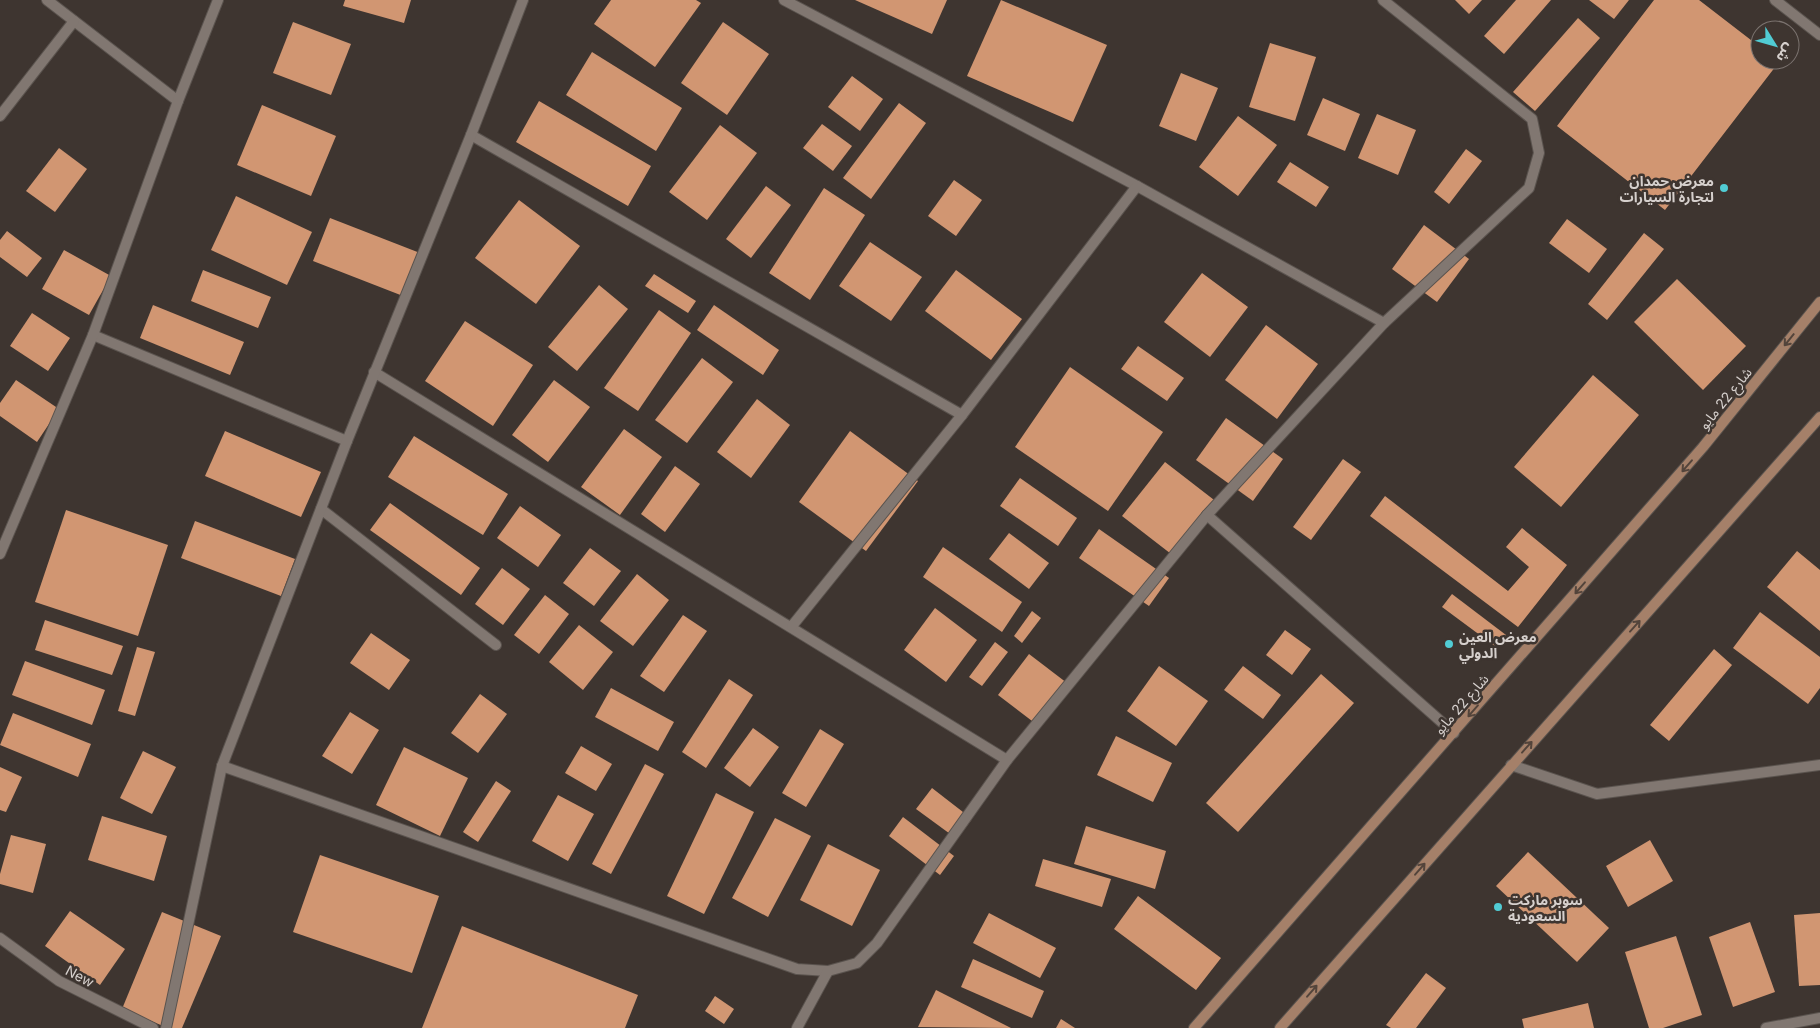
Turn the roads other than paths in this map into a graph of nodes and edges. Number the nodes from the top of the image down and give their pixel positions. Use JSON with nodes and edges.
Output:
{"nodes":[{"id":1,"x":47,"y":0,"type":"edge"},
{"id":2,"x":218,"y":0,"type":"edge"},
{"id":3,"x":523,"y":0,"type":"edge"},
{"id":4,"x":784,"y":0,"type":"edge"},
{"id":5,"x":1383,"y":0,"type":"edge"},
{"id":6,"x":1775,"y":0,"type":"edge"},
{"id":7,"x":74,"y":21,"type":"junction"},
{"id":8,"x":1820,"y":35,"type":"edge"},
{"id":9,"x":178,"y":101,"type":"junction"},
{"id":10,"x":0,"y":116,"type":"edge"},
{"id":11,"x":471,"y":135,"type":"junction"},
{"id":12,"x":1137,"y":186,"type":"junction"},
{"id":13,"x":1820,"y":302,"type":"edge"},
{"id":14,"x":1384,"y":323,"type":"junction"},
{"id":15,"x":93,"y":335,"type":"junction"},
{"id":16,"x":374,"y":372,"type":"junction"},
{"id":17,"x":962,"y":416,"type":"junction"},
{"id":18,"x":1820,"y":417,"type":"edge"},
{"id":19,"x":347,"y":441,"type":"junction"},
{"id":20,"x":321,"y":508,"type":"junction"},
{"id":21,"x":1207,"y":515,"type":"junction"},
{"id":22,"x":0,"y":554,"type":"edge"},
{"id":23,"x":792,"y":626,"type":"junction"},
{"id":24,"x":496,"y":645,"type":"dead end"},
{"id":25,"x":1454,"y":733,"type":"junction"},
{"id":26,"x":1007,"y":760,"type":"junction"},
{"id":27,"x":1511,"y":765,"type":"junction"},
{"id":28,"x":1820,"y":765,"type":"edge"},
{"id":29,"x":222,"y":766,"type":"junction"},
{"id":30,"x":0,"y":938,"type":"edge"},
{"id":31,"x":828,"y":971,"type":"junction"},
{"id":32,"x":1820,"y":1018,"type":"edge"},
{"id":33,"x":153,"y":1028,"type":"edge"},
{"id":34,"x":166,"y":1028,"type":"edge"},
{"id":35,"x":797,"y":1028,"type":"edge"},
{"id":36,"x":1194,"y":1028,"type":"edge"},
{"id":37,"x":1280,"y":1028,"type":"edge"},
{"id":38,"x":1766,"y":1028,"type":"edge"}],
"edges":[{"from":1,"to":7,"type":"street"},
{"from":2,"to":9,"type":"street"},
{"from":3,"to":11,"type":"street"},
{"from":4,"to":12,"type":"street"},
{"from":5,"to":14,"type":"street"},
{"from":6,"to":8,"type":"street"},
{"from":7,"to":9,"type":"street"},
{"from":7,"to":10,"type":"street"},
{"from":9,"to":15,"type":"street"},
{"from":11,"to":16,"type":"street"},
{"from":11,"to":17,"type":"street"},
{"from":12,"to":14,"type":"street"},
{"from":12,"to":17,"type":"street"},
{"from":13,"to":25,"type":"main road","name":"شارع 22 مايو","one_way":true},
{"from":14,"to":21,"type":"street"},
{"from":15,"to":19,"type":"street"},
{"from":15,"to":22,"type":"street"},
{"from":16,"to":19,"type":"street"},
{"from":16,"to":23,"type":"street"},
{"from":17,"to":23,"type":"street"},
{"from":27,"to":18,"type":"main road","one_way":true},
{"from":19,"to":20,"type":"street"},
{"from":20,"to":24,"type":"street"},
{"from":20,"to":29,"type":"street"},
{"from":21,"to":25,"type":"street"},
{"from":21,"to":26,"type":"street"},
{"from":23,"to":26,"type":"street"},
{"from":25,"to":36,"type":"main road","name":"شارع 22 مايو"},
{"from":26,"to":31,"type":"street"},
{"from":27,"to":28,"type":"street"},
{"from":37,"to":27,"type":"main road","one_way":true},
{"from":29,"to":31,"type":"street"},
{"from":29,"to":34,"type":"street"},
{"from":30,"to":33,"type":"street","name":"New"},
{"from":31,"to":35,"type":"street"},
{"from":32,"to":38,"type":"street"}]}
